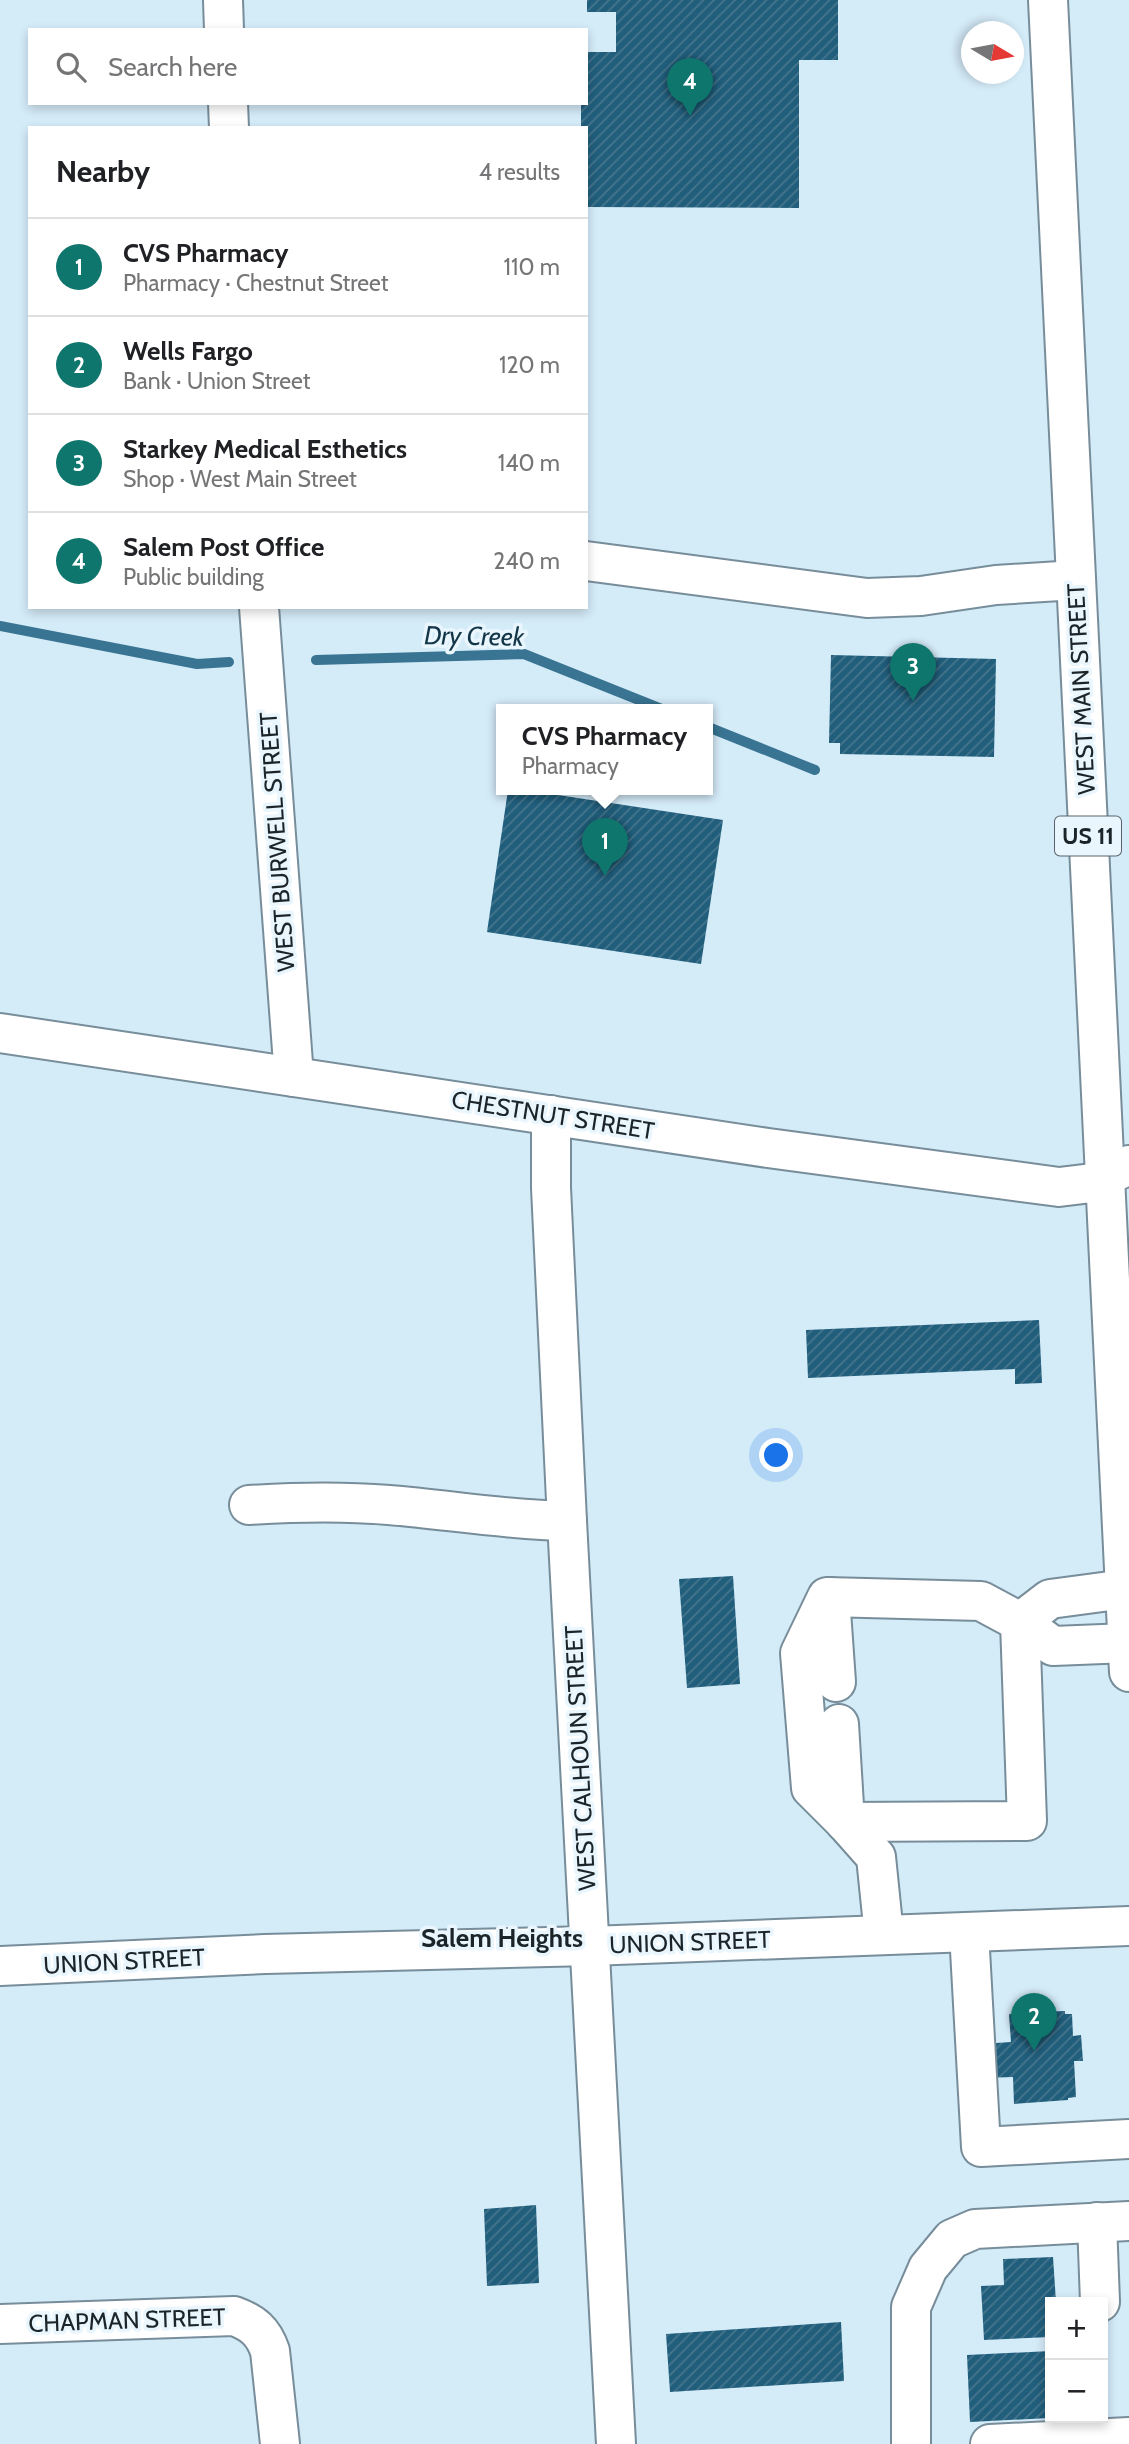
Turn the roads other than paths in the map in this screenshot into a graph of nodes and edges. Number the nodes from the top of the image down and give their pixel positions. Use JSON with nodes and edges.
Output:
{"nodes":[{"id":1,"x":223,"y":0,"type":"edge"},
{"id":2,"x":1048,"y":0,"type":"edge"},
{"id":3,"x":224,"y":28,"type":"edge"},
{"id":4,"x":228,"y":105,"type":"edge"},
{"id":5,"x":229,"y":126,"type":"edge"},
{"id":6,"x":588,"y":561,"type":"edge"},
{"id":7,"x":1076,"y":580,"type":"junction"},
{"id":8,"x":259,"y":609,"type":"edge"},
{"id":9,"x":0,"y":1033,"type":"edge"},
{"id":10,"x":294,"y":1077,"type":"junction"},
{"id":11,"x":551,"y":1115,"type":"junction"},
{"id":12,"x":1117,"y":1172,"type":"edge"},
{"id":13,"x":249,"y":1505,"type":"dead end"},
{"id":14,"x":566,"y":1521,"type":"junction"},
{"id":15,"x":831,"y":1597,"type":"junction"},
{"id":16,"x":1020,"y":1622,"type":"junction"},
{"id":17,"x":1127,"y":1625,"type":"edge"},
{"id":18,"x":836,"y":1682,"type":"dead end"},
{"id":19,"x":839,"y":1724,"type":"dead end"},
{"id":20,"x":845,"y":1822,"type":"junction"},
{"id":21,"x":1129,"y":1926,"type":"edge"},
{"id":22,"x":969,"y":1931,"type":"junction"},
{"id":23,"x":884,"y":1935,"type":"junction"},
{"id":24,"x":590,"y":1946,"type":"junction"},
{"id":25,"x":0,"y":1966,"type":"edge"},
{"id":26,"x":1129,"y":2138,"type":"edge"},
{"id":27,"x":1113,"y":2221,"type":"edge"},
{"id":28,"x":1101,"y":2297,"type":"edge"},
{"id":29,"x":1129,"y":2310,"type":"edge"},
{"id":30,"x":1108,"y":2312,"type":"edge"},
{"id":31,"x":0,"y":2324,"type":"edge"},
{"id":32,"x":1129,"y":2437,"type":"edge"},
{"id":33,"x":280,"y":2444,"type":"edge"},
{"id":34,"x":616,"y":2444,"type":"edge"},
{"id":35,"x":911,"y":2444,"type":"edge"},
{"id":36,"x":990,"y":2444,"type":"edge"}],
"edges":[{"from":1,"to":3,"type":"street"},
{"from":2,"to":7,"type":"street","name":"WEST MAIN STREET","number":"US 11"},
{"from":4,"to":5,"type":"street"},
{"from":6,"to":7,"type":"street"},
{"from":7,"to":12,"type":"street","name":"WEST MAIN STREET","number":"US 11"},
{"from":8,"to":10,"type":"street","name":"WEST BURWELL STREET"},
{"from":9,"to":10,"type":"street","name":"CHESTNUT STREET"},
{"from":10,"to":11,"type":"street","name":"CHESTNUT STREET"},
{"from":11,"to":12,"type":"street","name":"CHESTNUT STREET"},
{"from":11,"to":14,"type":"street","name":"WEST CALHOUN STREET"},
{"from":12,"to":17,"type":"street","name":"WEST MAIN STREET","number":"US 11"},
{"from":13,"to":14,"type":"street"},
{"from":14,"to":24,"type":"street","name":"WEST CALHOUN STREET"},
{"from":15,"to":16,"type":"street"},
{"from":15,"to":18,"type":"street"},
{"from":15,"to":20,"type":"street"},
{"from":16,"to":17,"type":"street"},
{"from":16,"to":17,"type":"street"},
{"from":16,"to":20,"type":"street"},
{"from":19,"to":20,"type":"street"},
{"from":20,"to":23,"type":"street"},
{"from":21,"to":22,"type":"street","name":"UNION STREET"},
{"from":22,"to":23,"type":"street","name":"UNION STREET"},
{"from":22,"to":26,"type":"street"},
{"from":23,"to":24,"type":"street","name":"UNION STREET"},
{"from":24,"to":25,"type":"street","name":"UNION STREET"},
{"from":24,"to":34,"type":"street","name":"WEST CALHOUN STREET"},
{"from":27,"to":28,"type":"street"},
{"from":27,"to":35,"type":"street"},
{"from":29,"to":30,"type":"street"},
{"from":31,"to":33,"type":"street","name":"CHAPMAN STREET"},
{"from":32,"to":36,"type":"street"}]}
